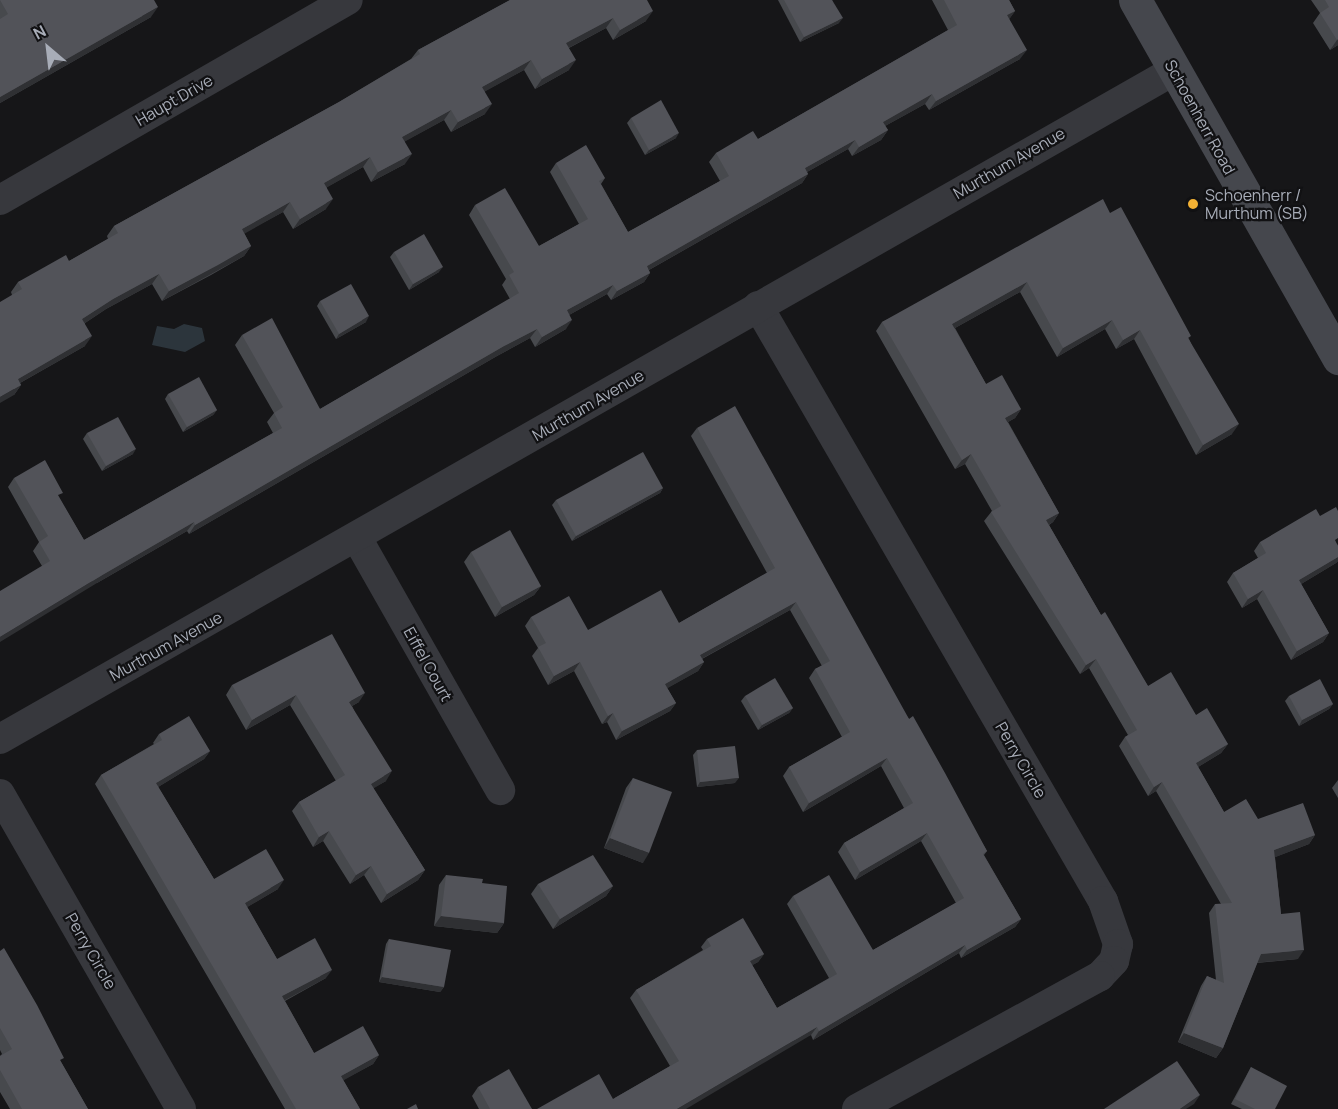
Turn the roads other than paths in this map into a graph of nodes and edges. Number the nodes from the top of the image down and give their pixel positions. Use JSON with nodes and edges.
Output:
{"nodes":[{"id":1,"x":348,"y":0,"type":"edge"},
{"id":2,"x":1136,"y":0,"type":"edge"},
{"id":3,"x":1175,"y":70,"type":"junction"},
{"id":4,"x":0,"y":200,"type":"edge"},
{"id":5,"x":758,"y":306,"type":"junction"},
{"id":6,"x":1338,"y":358,"type":"edge"},
{"id":7,"x":357,"y":538,"type":"junction"},
{"id":8,"x":0,"y":739,"type":"edge"},
{"id":9,"x":500,"y":790,"type":"dead end"},
{"id":10,"x":0,"y":794,"type":"edge"},
{"id":11,"x":181,"y":1109,"type":"edge"},
{"id":12,"x":857,"y":1109,"type":"edge"}],
"edges":[{"from":1,"to":4,"type":"street","name":"Haupt Drive"},
{"from":2,"to":3,"type":"main road","name":"Schoenherr Road"},
{"from":3,"to":5,"type":"street","name":"Murthum Avenue"},
{"from":3,"to":6,"type":"main road","name":"Schoenherr Road"},
{"from":5,"to":7,"type":"street","name":"Murthum Avenue"},
{"from":5,"to":12,"type":"street","name":"Perry Circle"},
{"from":7,"to":8,"type":"street","name":"Murthum Avenue"},
{"from":7,"to":9,"type":"street","name":"Eiffel Court"},
{"from":10,"to":11,"type":"street","name":"Perry Circle"}]}
